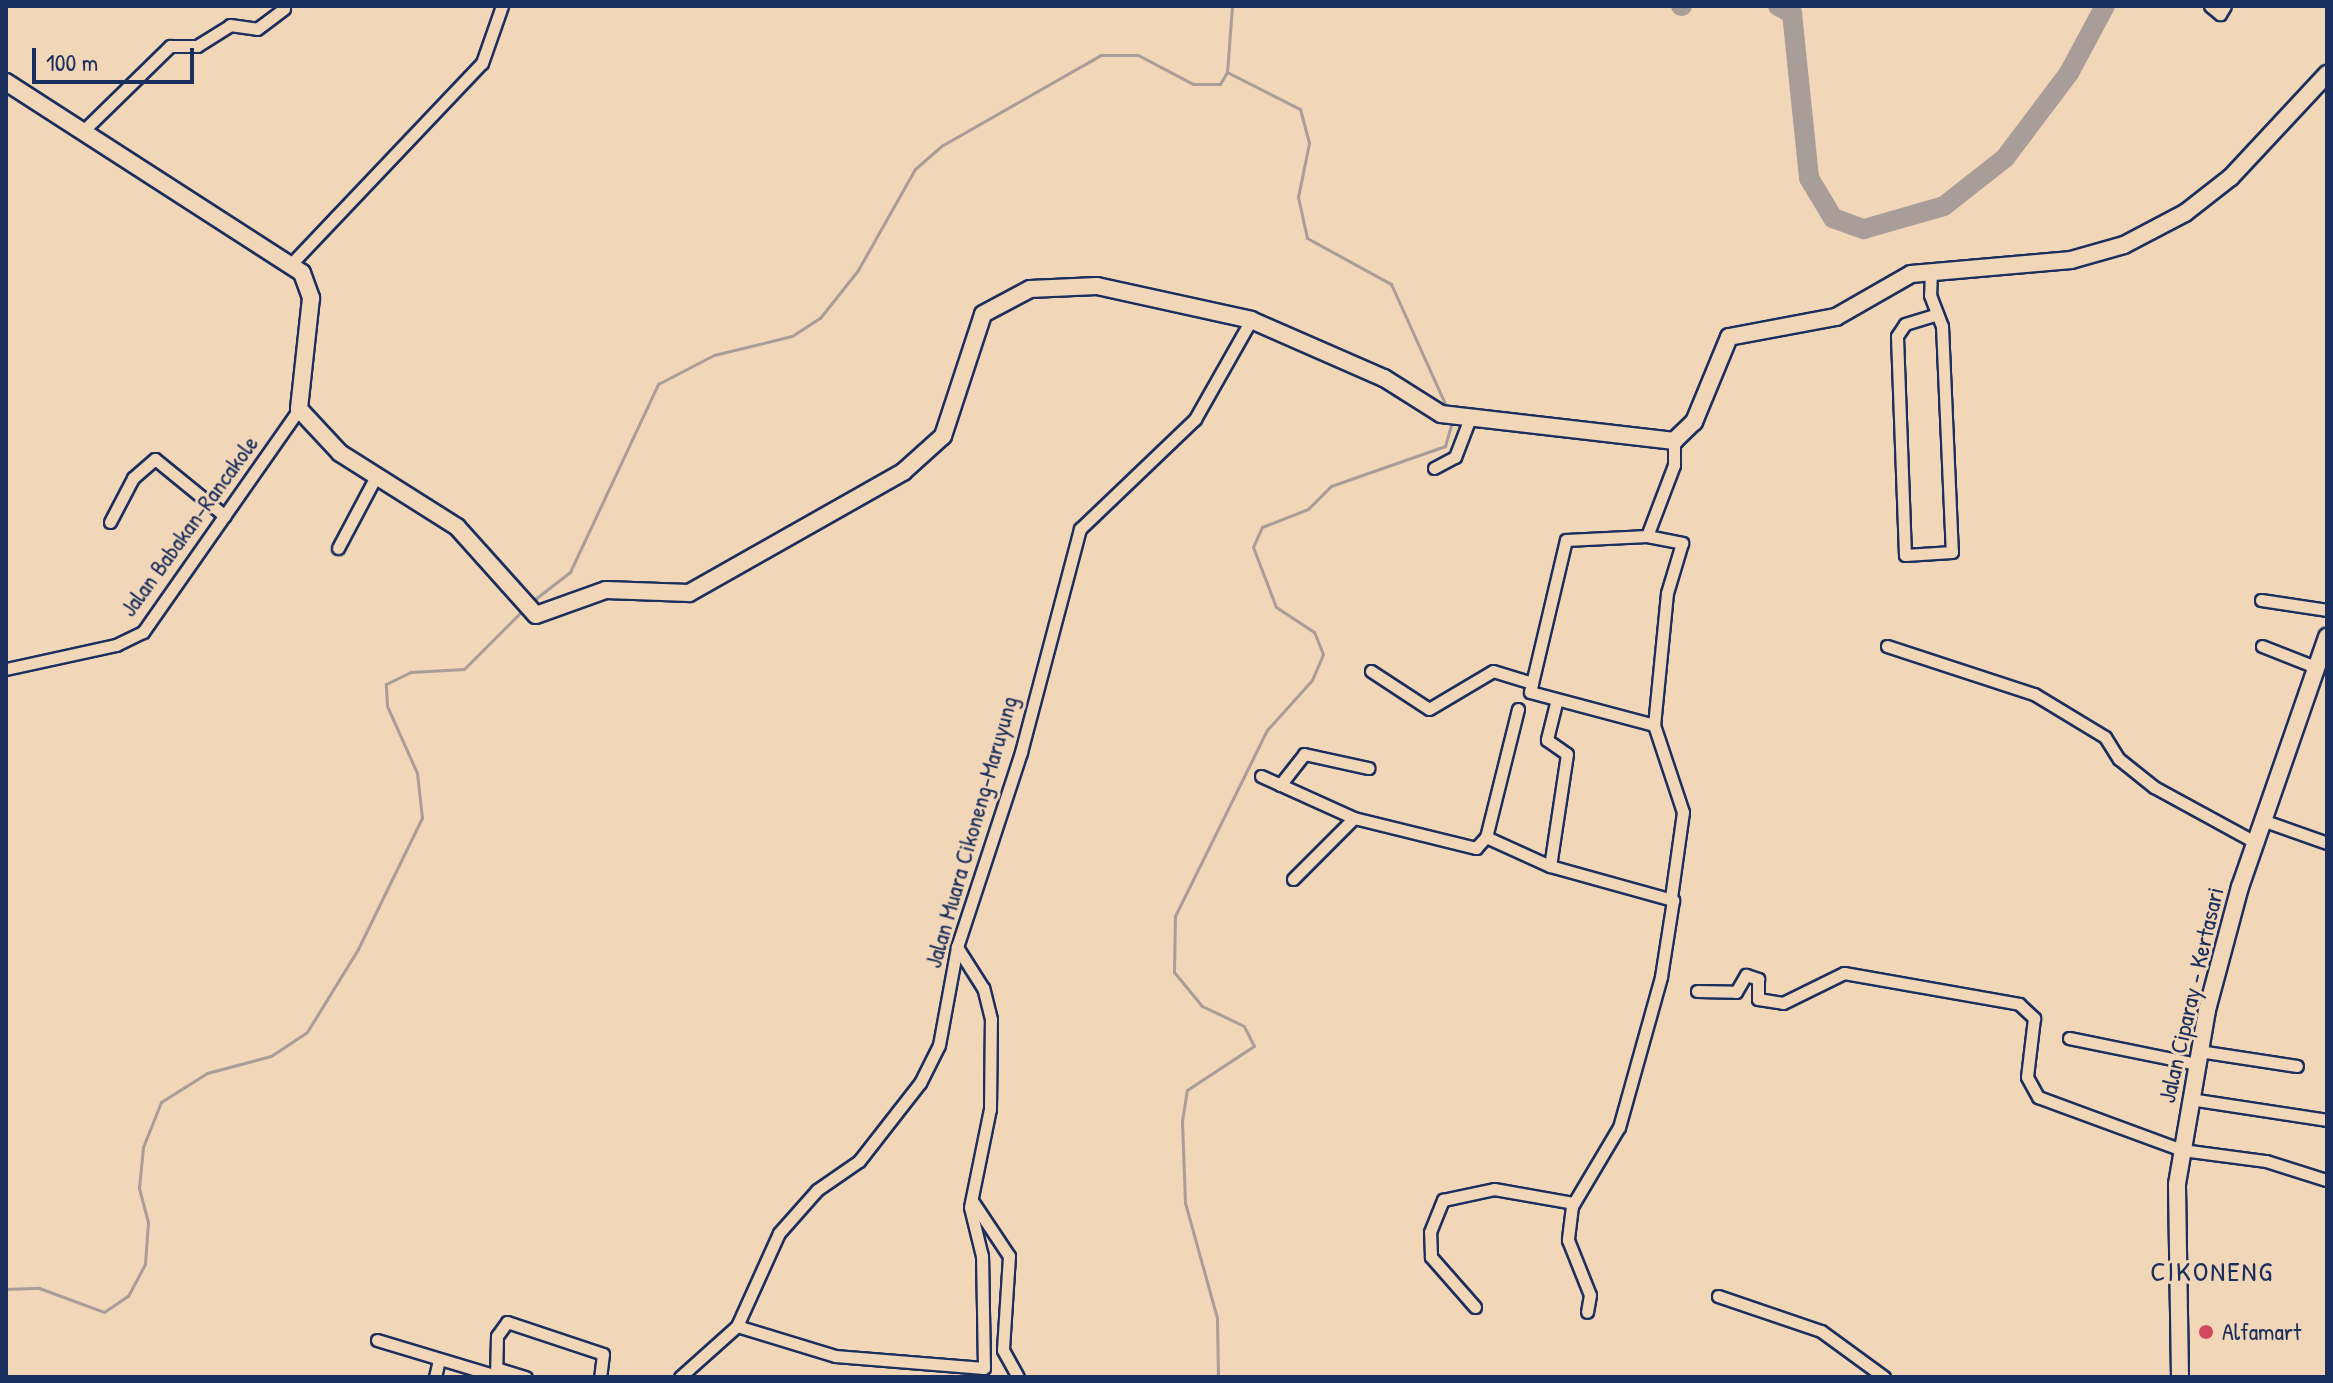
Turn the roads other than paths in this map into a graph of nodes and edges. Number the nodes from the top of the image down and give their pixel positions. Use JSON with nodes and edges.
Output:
{"nodes":[{"id":1,"x":502,"y":6,"type":"edge"},
{"id":2,"x":2210,"y":6,"type":"edge"},
{"id":3,"x":2225,"y":6,"type":"edge"},
{"id":4,"x":284,"y":9,"type":"dead end"},
{"id":5,"x":2327,"y":74,"type":"edge"},
{"id":6,"x":6,"y":82,"type":"edge"},
{"id":7,"x":83,"y":131,"type":"junction"},
{"id":8,"x":292,"y":263,"type":"junction"},
{"id":9,"x":1931,"y":270,"type":"junction"},
{"id":10,"x":1934,"y":315,"type":"junction"},
{"id":11,"x":1251,"y":320,"type":"junction"},
{"id":12,"x":299,"y":409,"type":"junction"},
{"id":13,"x":1466,"y":419,"type":"junction"},
{"id":14,"x":1674,"y":441,"type":"junction"},
{"id":15,"x":1434,"y":468,"type":"dead end"},
{"id":16,"x":375,"y":478,"type":"junction"},
{"id":17,"x":225,"y":516,"type":"junction"},
{"id":18,"x":110,"y":522,"type":"dead end"},
{"id":19,"x":1647,"y":536,"type":"junction"},
{"id":20,"x":338,"y":548,"type":"dead end"},
{"id":21,"x":2261,"y":600,"type":"dead end"},
{"id":22,"x":2327,"y":610,"type":"edge"},
{"id":23,"x":2327,"y":637,"type":"edge"},
{"id":24,"x":1887,"y":646,"type":"dead end"},
{"id":25,"x":2262,"y":646,"type":"dead end"},
{"id":26,"x":2315,"y":667,"type":"junction"},
{"id":27,"x":6,"y":669,"type":"edge"},
{"id":28,"x":1371,"y":671,"type":"dead end"},
{"id":29,"x":1532,"y":683,"type":"junction"},
{"id":30,"x":1556,"y":703,"type":"junction"},
{"id":31,"x":1518,"y":709,"type":"dead end"},
{"id":32,"x":1654,"y":725,"type":"junction"},
{"id":33,"x":1368,"y":768,"type":"dead end"},
{"id":34,"x":1261,"y":776,"type":"dead end"},
{"id":35,"x":1280,"y":785,"type":"junction"},
{"id":36,"x":1354,"y":818,"type":"junction"},
{"id":37,"x":2262,"y":820,"type":"junction"},
{"id":38,"x":1486,"y":837,"type":"junction"},
{"id":39,"x":2255,"y":842,"type":"junction"},
{"id":40,"x":2327,"y":843,"type":"edge"},
{"id":41,"x":1550,"y":866,"type":"junction"},
{"id":42,"x":1293,"y":879,"type":"dead end"},
{"id":43,"x":1671,"y":897,"type":"junction"},
{"id":44,"x":957,"y":947,"type":"junction"},
{"id":45,"x":1697,"y":991,"type":"dead end"},
{"id":46,"x":1728,"y":993,"type":"junction"},
{"id":47,"x":1721,"y":1006,"type":"dead end"},
{"id":48,"x":2069,"y":1038,"type":"dead end"},
{"id":49,"x":2198,"y":1058,"type":"junction"},
{"id":50,"x":2297,"y":1066,"type":"dead end"},
{"id":51,"x":2190,"y":1099,"type":"junction"},
{"id":52,"x":2327,"y":1120,"type":"edge"},
{"id":53,"x":2182,"y":1150,"type":"junction"},
{"id":54,"x":2326,"y":1180,"type":"edge"},
{"id":55,"x":971,"y":1198,"type":"junction"},
{"id":56,"x":1573,"y":1203,"type":"junction"},
{"id":57,"x":1718,"y":1296,"type":"dead end"},
{"id":58,"x":1475,"y":1307,"type":"dead end"},
{"id":59,"x":1587,"y":1312,"type":"dead end"},
{"id":60,"x":737,"y":1326,"type":"junction"},
{"id":61,"x":377,"y":1340,"type":"dead end"},
{"id":62,"x":439,"y":1360,"type":"junction"},
{"id":63,"x":497,"y":1374,"type":"edge"},
{"id":64,"x":435,"y":1377,"type":"edge"},
{"id":65,"x":526,"y":1377,"type":"edge"},
{"id":66,"x":600,"y":1377,"type":"edge"},
{"id":67,"x":680,"y":1377,"type":"edge"},
{"id":68,"x":1018,"y":1377,"type":"edge"},
{"id":69,"x":1884,"y":1377,"type":"edge"},
{"id":70,"x":2180,"y":1377,"type":"edge"}],
"edges":[{"from":1,"to":8,"type":"street"},
{"from":2,"to":3,"type":"street"},
{"from":4,"to":7,"type":"street"},
{"from":5,"to":9,"type":"street"},
{"from":6,"to":7,"type":"street"},
{"from":7,"to":8,"type":"street"},
{"from":8,"to":12,"type":"street"},
{"from":9,"to":10,"type":"street"},
{"from":9,"to":14,"type":"street"},
{"from":10,"to":10,"type":"street"},
{"from":11,"to":13,"type":"street"},
{"from":11,"to":16,"type":"street"},
{"from":11,"to":44,"type":"street","name":"Jalan Muara Cikoneng-Maruyung"},
{"from":12,"to":16,"type":"street"},
{"from":12,"to":17,"type":"street","name":"Jalan Babakan-Rancakole"},
{"from":13,"to":14,"type":"street"},
{"from":13,"to":15,"type":"street"},
{"from":14,"to":19,"type":"street"},
{"from":16,"to":20,"type":"street"},
{"from":17,"to":18,"type":"street"},
{"from":17,"to":27,"type":"street","name":"Jalan Babakan-Rancakole"},
{"from":19,"to":29,"type":"street"},
{"from":19,"to":32,"type":"street"},
{"from":21,"to":22,"type":"street"},
{"from":23,"to":26,"type":"street","name":"Jalan Ciparay - Kertasari"},
{"from":24,"to":39,"type":"street"},
{"from":25,"to":26,"type":"street"},
{"from":26,"to":37,"type":"street","name":"Jalan Ciparay - Kertasari"},
{"from":28,"to":29,"type":"street"},
{"from":29,"to":30,"type":"street"},
{"from":30,"to":32,"type":"street"},
{"from":30,"to":41,"type":"street"},
{"from":31,"to":38,"type":"street"},
{"from":32,"to":43,"type":"street"},
{"from":33,"to":35,"type":"street"},
{"from":34,"to":35,"type":"street"},
{"from":35,"to":36,"type":"street"},
{"from":36,"to":38,"type":"street"},
{"from":36,"to":42,"type":"street"},
{"from":37,"to":39,"type":"street","name":"Jalan Ciparay - Kertasari"},
{"from":37,"to":40,"type":"street"},
{"from":38,"to":41,"type":"street"},
{"from":39,"to":49,"type":"street","name":"Jalan Ciparay - Kertasari"},
{"from":41,"to":43,"type":"street"},
{"from":43,"to":56,"type":"street"},
{"from":44,"to":55,"type":"street"},
{"from":44,"to":60,"type":"street","name":"Jalan Muara Cikoneng-Maruyung"},
{"from":45,"to":46,"type":"street"},
{"from":46,"to":47,"type":"street"},
{"from":46,"to":53,"type":"street"},
{"from":48,"to":49,"type":"street"},
{"from":49,"to":50,"type":"street"},
{"from":49,"to":51,"type":"street","name":"Jalan Ciparay - Kertasari"},
{"from":51,"to":52,"type":"street"},
{"from":51,"to":53,"type":"street","name":"Jalan Ciparay - Kertasari"},
{"from":53,"to":54,"type":"street"},
{"from":53,"to":70,"type":"street","name":"Jalan Ciparay - Kertasari"},
{"from":55,"to":60,"type":"street"},
{"from":55,"to":68,"type":"street"},
{"from":56,"to":58,"type":"street"},
{"from":56,"to":59,"type":"street"},
{"from":57,"to":69,"type":"street"},
{"from":60,"to":67,"type":"street","name":"Jalan Muara Cikoneng-Maruyung"},
{"from":61,"to":62,"type":"street"},
{"from":62,"to":63,"type":"street"},
{"from":62,"to":64,"type":"street"},
{"from":63,"to":65,"type":"street"},
{"from":63,"to":66,"type":"street"}]}
